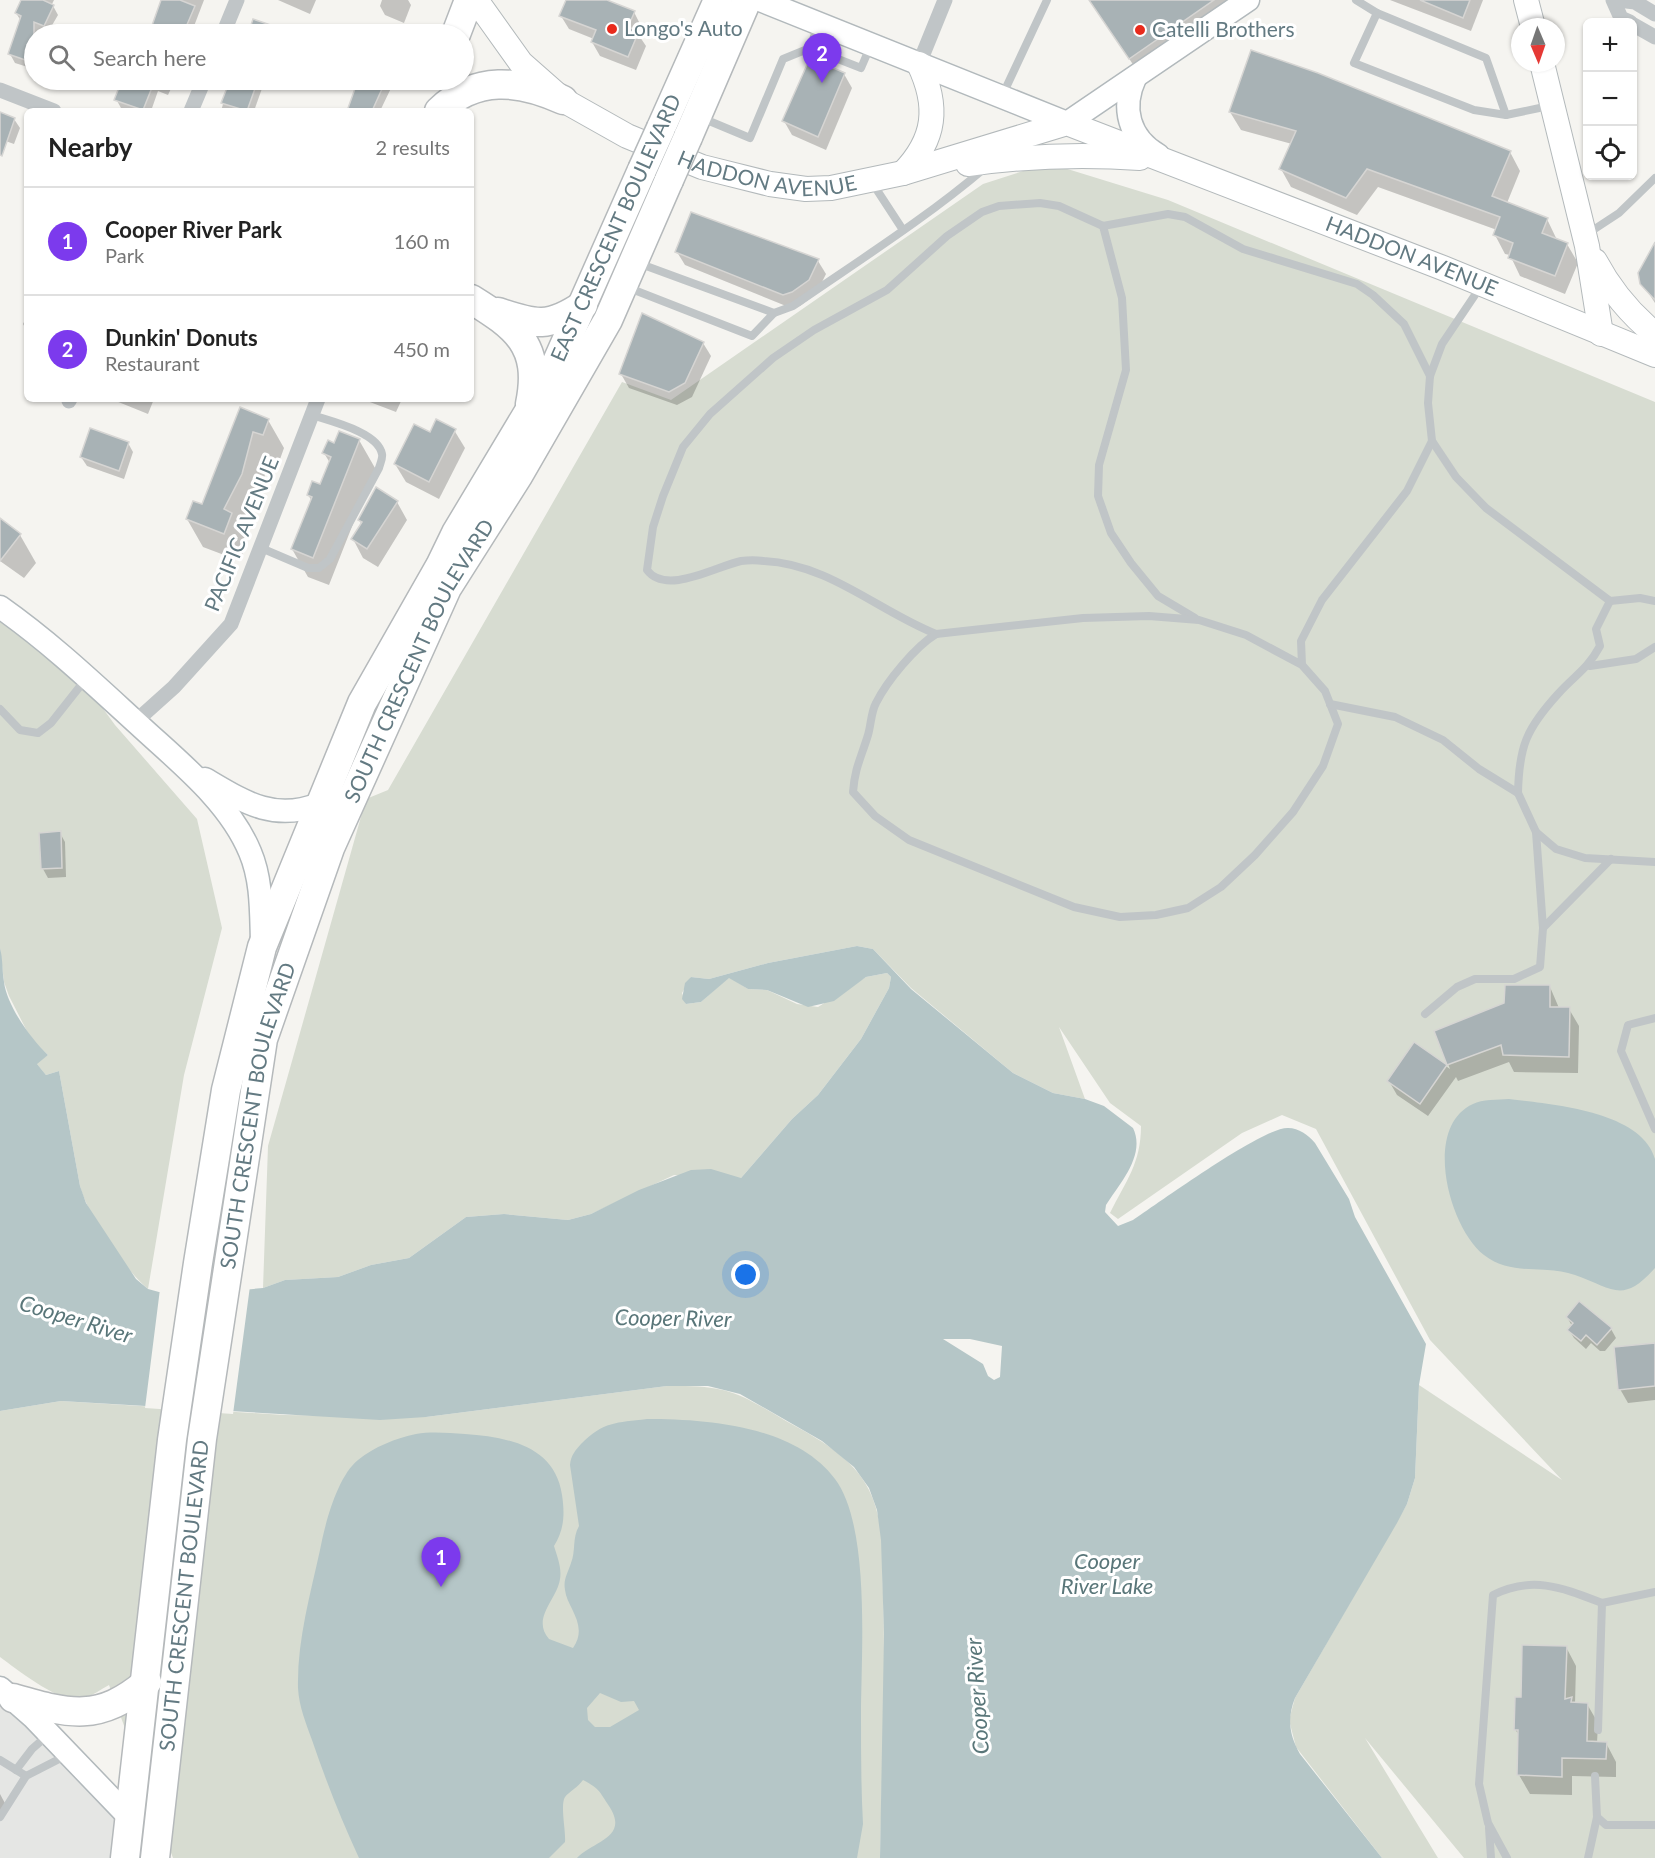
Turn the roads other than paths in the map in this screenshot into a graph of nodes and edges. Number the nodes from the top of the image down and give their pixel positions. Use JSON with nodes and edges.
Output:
{"nodes":[{"id":1,"x":237,"y":0,"type":"edge"},
{"id":2,"x":468,"y":0,"type":"edge"},
{"id":3,"x":476,"y":0,"type":"edge"},
{"id":4,"x":718,"y":0,"type":"edge"},
{"id":5,"x":747,"y":0,"type":"edge"},
{"id":6,"x":760,"y":0,"type":"edge"},
{"id":7,"x":945,"y":0,"type":"edge"},
{"id":8,"x":1047,"y":0,"type":"edge"},
{"id":9,"x":1248,"y":0,"type":"edge"},
{"id":10,"x":1356,"y":0,"type":"edge"},
{"id":11,"x":1526,"y":0,"type":"edge"},
{"id":12,"x":1613,"y":0,"type":"edge"},
{"id":13,"x":1618,"y":0,"type":"edge"},
{"id":14,"x":1377,"y":13,"type":"junction"},
{"id":15,"x":1655,"y":14,"type":"edge"},
{"id":16,"x":1531,"y":18,"type":"edge"},
{"id":17,"x":1622,"y":18,"type":"edge"},
{"id":18,"x":227,"y":24,"type":"edge"},
{"id":19,"x":460,"y":24,"type":"edge"},
{"id":20,"x":819,"y":24,"type":"junction"},
{"id":21,"x":1637,"y":26,"type":"edge"},
{"id":22,"x":1655,"y":37,"type":"edge"},
{"id":23,"x":871,"y":46,"type":"junction"},
{"id":24,"x":810,"y":48,"type":"junction"},
{"id":25,"x":919,"y":64,"type":"junction"},
{"id":26,"x":1544,"y":72,"type":"edge"},
{"id":27,"x":1135,"y":78,"type":"junction"},
{"id":28,"x":474,"y":89,"type":"edge"},
{"id":29,"x":0,"y":90,"type":"edge"},
{"id":30,"x":200,"y":90,"type":"edge"},
{"id":31,"x":437,"y":90,"type":"edge"},
{"id":32,"x":471,"y":90,"type":"edge"},
{"id":33,"x":1002,"y":95,"type":"junction"},
{"id":34,"x":564,"y":100,"type":"junction"},
{"id":35,"x":1552,"y":106,"type":"junction"},
{"id":36,"x":46,"y":108,"type":"edge"},
{"id":37,"x":192,"y":108,"type":"edge"},
{"id":38,"x":430,"y":108,"type":"edge"},
{"id":39,"x":442,"y":108,"type":"edge"},
{"id":40,"x":1506,"y":115,"type":"junction"},
{"id":41,"x":1067,"y":123,"type":"junction"},
{"id":42,"x":693,"y":127,"type":"junction"},
{"id":43,"x":1167,"y":160,"type":"junction"},
{"id":44,"x":993,"y":161,"type":"junction"},
{"id":45,"x":903,"y":173,"type":"junction"},
{"id":46,"x":1655,"y":178,"type":"edge"},
{"id":47,"x":871,"y":180,"type":"junction"},
{"id":48,"x":1103,"y":226,"type":"junction"},
{"id":49,"x":903,"y":230,"type":"junction"},
{"id":50,"x":1586,"y":241,"type":"junction"},
{"id":51,"x":628,"y":274,"type":"junction"},
{"id":52,"x":1482,"y":284,"type":"junction"},
{"id":53,"x":477,"y":303,"type":"edge"},
{"id":54,"x":583,"y":305,"type":"junction"},
{"id":55,"x":774,"y":313,"type":"junction"},
{"id":56,"x":1601,"y":334,"type":"junction"},
{"id":57,"x":1655,"y":334,"type":"edge"},
{"id":58,"x":1655,"y":355,"type":"edge"},
{"id":59,"x":1430,"y":376,"type":"junction"},
{"id":60,"x":317,"y":402,"type":"edge"},
{"id":61,"x":312,"y":415,"type":"junction"},
{"id":62,"x":536,"y":422,"type":"junction"},
{"id":63,"x":1432,"y":441,"type":"junction"},
{"id":64,"x":507,"y":452,"type":"joint"},
{"id":65,"x":261,"y":548,"type":"junction"},
{"id":66,"x":1610,"y":601,"type":"junction"},
{"id":67,"x":1655,"y":601,"type":"edge"},
{"id":68,"x":0,"y":607,"type":"edge"},
{"id":69,"x":1199,"y":620,"type":"junction"},
{"id":70,"x":936,"y":634,"type":"junction"},
{"id":71,"x":1655,"y":648,"type":"edge"},
{"id":72,"x":1302,"y":664,"type":"junction"},
{"id":73,"x":1590,"y":666,"type":"junction"},
{"id":74,"x":87,"y":677,"type":"junction"},
{"id":75,"x":1330,"y":704,"type":"junction"},
{"id":76,"x":0,"y":709,"type":"edge"},
{"id":77,"x":135,"y":722,"type":"junction"},
{"id":78,"x":185,"y":768,"type":"junction"},
{"id":79,"x":1518,"y":793,"type":"junction"},
{"id":80,"x":320,"y":804,"type":"junction"},
{"id":81,"x":1536,"y":832,"type":"junction"},
{"id":82,"x":1611,"y":859,"type":"junction"},
{"id":83,"x":1655,"y":862,"type":"edge"},
{"id":84,"x":1543,"y":928,"type":"junction"},
{"id":85,"x":262,"y":946,"type":"junction"},
{"id":86,"x":1425,"y":1014,"type":"dead end"},
{"id":87,"x":1655,"y":1018,"type":"edge"},
{"id":88,"x":1655,"y":1129,"type":"edge"},
{"id":89,"x":1655,"y":1592,"type":"edge"},
{"id":90,"x":1602,"y":1603,"type":"junction"},
{"id":91,"x":147,"y":1682,"type":"junction"},
{"id":92,"x":6,"y":1693,"type":"edge"},
{"id":93,"x":1598,"y":1730,"type":"dead end"},
{"id":94,"x":49,"y":1734,"type":"junction"},
{"id":95,"x":69,"y":1754,"type":"junction"},
{"id":96,"x":0,"y":1760,"type":"edge"},
{"id":97,"x":16,"y":1770,"type":"junction"},
{"id":98,"x":26,"y":1776,"type":"junction"},
{"id":99,"x":1595,"y":1776,"type":"dead end"},
{"id":100,"x":0,"y":1817,"type":"edge"},
{"id":101,"x":130,"y":1818,"type":"junction"},
{"id":102,"x":1597,"y":1818,"type":"junction"},
{"id":103,"x":1488,"y":1823,"type":"junction"},
{"id":104,"x":1655,"y":1825,"type":"edge"},
{"id":105,"x":125,"y":1858,"type":"edge"},
{"id":106,"x":154,"y":1858,"type":"edge"},
{"id":107,"x":1491,"y":1858,"type":"edge"},
{"id":108,"x":1507,"y":1858,"type":"edge"},
{"id":109,"x":1588,"y":1858,"type":"edge"}],
"edges":[{"from":1,"to":18,"type":"street"},
{"from":2,"to":19,"type":"highway"},
{"from":3,"to":34,"type":"main road","name":"HADDON AVENUE"},
{"from":4,"to":54,"type":"highway","name":"EAST CRESCENT BOULEVARD","bridge":true},
{"from":5,"to":42,"type":"highway","name":"EAST CRESCENT BOULEVARD"},
{"from":6,"to":20,"type":"street"},
{"from":7,"to":25,"type":"street"},
{"from":8,"to":33,"type":"lane"},
{"from":9,"to":27,"type":"street"},
{"from":10,"to":14,"type":"lane"},
{"from":11,"to":16,"type":"main road"},
{"from":12,"to":17,"type":"street"},
{"from":13,"to":15,"type":"street"},
{"from":14,"to":40,"type":"lane"},
{"from":14,"to":40,"type":"lane"},
{"from":20,"to":23,"type":"street"},
{"from":20,"to":24,"type":"lane"},
{"from":21,"to":22,"type":"street"},
{"from":23,"to":24,"type":"lane"},
{"from":23,"to":25,"type":"street"},
{"from":24,"to":42,"type":"lane"},
{"from":25,"to":33,"type":"street"},
{"from":25,"to":45,"type":"main road"},
{"from":26,"to":35,"type":"main road"},
{"from":27,"to":41,"type":"street"},
{"from":27,"to":43,"type":"street"},
{"from":28,"to":34,"type":"highway"},
{"from":29,"to":36,"type":"street"},
{"from":30,"to":37,"type":"street"},
{"from":31,"to":38,"type":"highway"},
{"from":32,"to":39,"type":"highway"},
{"from":33,"to":41,"type":"street"},
{"from":34,"to":47,"type":"main road","name":"HADDON AVENUE"},
{"from":35,"to":40,"type":"lane"},
{"from":35,"to":50,"type":"main road"},
{"from":41,"to":43,"type":"main road","name":"HADDON AVENUE"},
{"from":41,"to":45,"type":"main road","name":"HADDON AVENUE"},
{"from":42,"to":51,"type":"highway","name":"EAST CRESCENT BOULEVARD","bridge":true},
{"from":43,"to":44,"type":"main road","name":"HADDON AVENUE"},
{"from":43,"to":52,"type":"main road","name":"HADDON AVENUE"},
{"from":44,"to":45,"type":"main road","name":"HADDON AVENUE"},
{"from":44,"to":49,"type":"lane"},
{"from":45,"to":47,"type":"main road","name":"HADDON AVENUE"},
{"from":46,"to":50,"type":"lane"},
{"from":47,"to":49,"type":"lane"},
{"from":48,"to":59,"type":"lane"},
{"from":48,"to":69,"type":"lane"},
{"from":48,"to":70,"type":"lane"},
{"from":49,"to":55,"type":"lane"},
{"from":50,"to":56,"type":"main road"},
{"from":50,"to":57,"type":"main road"},
{"from":51,"to":55,"type":"lane"},
{"from":51,"to":55,"type":"lane"},
{"from":51,"to":62,"type":"highway","name":"EAST CRESCENT BOULEVARD"},
{"from":52,"to":56,"type":"main road","name":"HADDON AVENUE"},
{"from":52,"to":59,"type":"lane"},
{"from":53,"to":54,"type":"highway"},
{"from":53,"to":62,"type":"highway"},
{"from":54,"to":62,"type":"highway","name":"EAST CRESCENT BOULEVARD"},
{"from":56,"to":58,"type":"main road","name":"HADDON AVENUE"},
{"from":59,"to":63,"type":"lane"},
{"from":60,"to":61,"type":"street","name":"PACIFIC AVENUE"},
{"from":61,"to":65,"type":"street","name":"PACIFIC AVENUE"},
{"from":61,"to":65,"type":"lane"},
{"from":62,"to":64,"type":"highway","name":"EAST CRESCENT BOULEVARD"},
{"from":62,"to":106,"type":"highway","name":"SOUTH CRESCENT BOULEVARD"},
{"from":63,"to":66,"type":"lane"},
{"from":63,"to":72,"type":"lane"},
{"from":64,"to":80,"type":"highway","name":"SOUTH CRESCENT BOULEVARD"},
{"from":65,"to":77,"type":"street","name":"PACIFIC AVENUE"},
{"from":66,"to":67,"type":"lane"},
{"from":66,"to":73,"type":"lane"},
{"from":68,"to":74,"type":"street"},
{"from":69,"to":70,"type":"lane"},
{"from":69,"to":72,"type":"lane"},
{"from":70,"to":75,"type":"lane"},
{"from":71,"to":73,"type":"lane"},
{"from":72,"to":75,"type":"lane"},
{"from":73,"to":79,"type":"lane"},
{"from":74,"to":76,"type":"lane"},
{"from":74,"to":77,"type":"street"},
{"from":75,"to":79,"type":"lane"},
{"from":77,"to":78,"type":"street"},
{"from":78,"to":80,"type":"street"},
{"from":78,"to":85,"type":"street"},
{"from":79,"to":81,"type":"lane"},
{"from":80,"to":85,"type":"highway","name":"SOUTH CRESCENT BOULEVARD"},
{"from":81,"to":82,"type":"lane"},
{"from":81,"to":84,"type":"lane"},
{"from":82,"to":83,"type":"lane"},
{"from":82,"to":84,"type":"lane"},
{"from":84,"to":86,"type":"lane"},
{"from":85,"to":91,"type":"highway","name":"SOUTH CRESCENT BOULEVARD"},
{"from":87,"to":88,"type":"lane"},
{"from":89,"to":90,"type":"lane"},
{"from":90,"to":93,"type":"lane"},
{"from":90,"to":103,"type":"lane"},
{"from":91,"to":92,"type":"highway"},
{"from":91,"to":101,"type":"highway","name":"SOUTH CRESCENT BOULEVARD"},
{"from":92,"to":94,"type":"street"},
{"from":94,"to":95,"type":"street"},
{"from":94,"to":97,"type":"lane"},
{"from":95,"to":98,"type":"lane"},
{"from":95,"to":101,"type":"street"},
{"from":96,"to":97,"type":"lane"},
{"from":97,"to":98,"type":"lane"},
{"from":98,"to":100,"type":"lane"},
{"from":99,"to":102,"type":"lane"},
{"from":101,"to":105,"type":"highway","name":"SOUTH CRESCENT BOULEVARD"},
{"from":101,"to":106,"type":"highway"},
{"from":102,"to":104,"type":"lane"},
{"from":102,"to":109,"type":"lane"},
{"from":103,"to":107,"type":"lane"},
{"from":103,"to":108,"type":"lane"}]}
